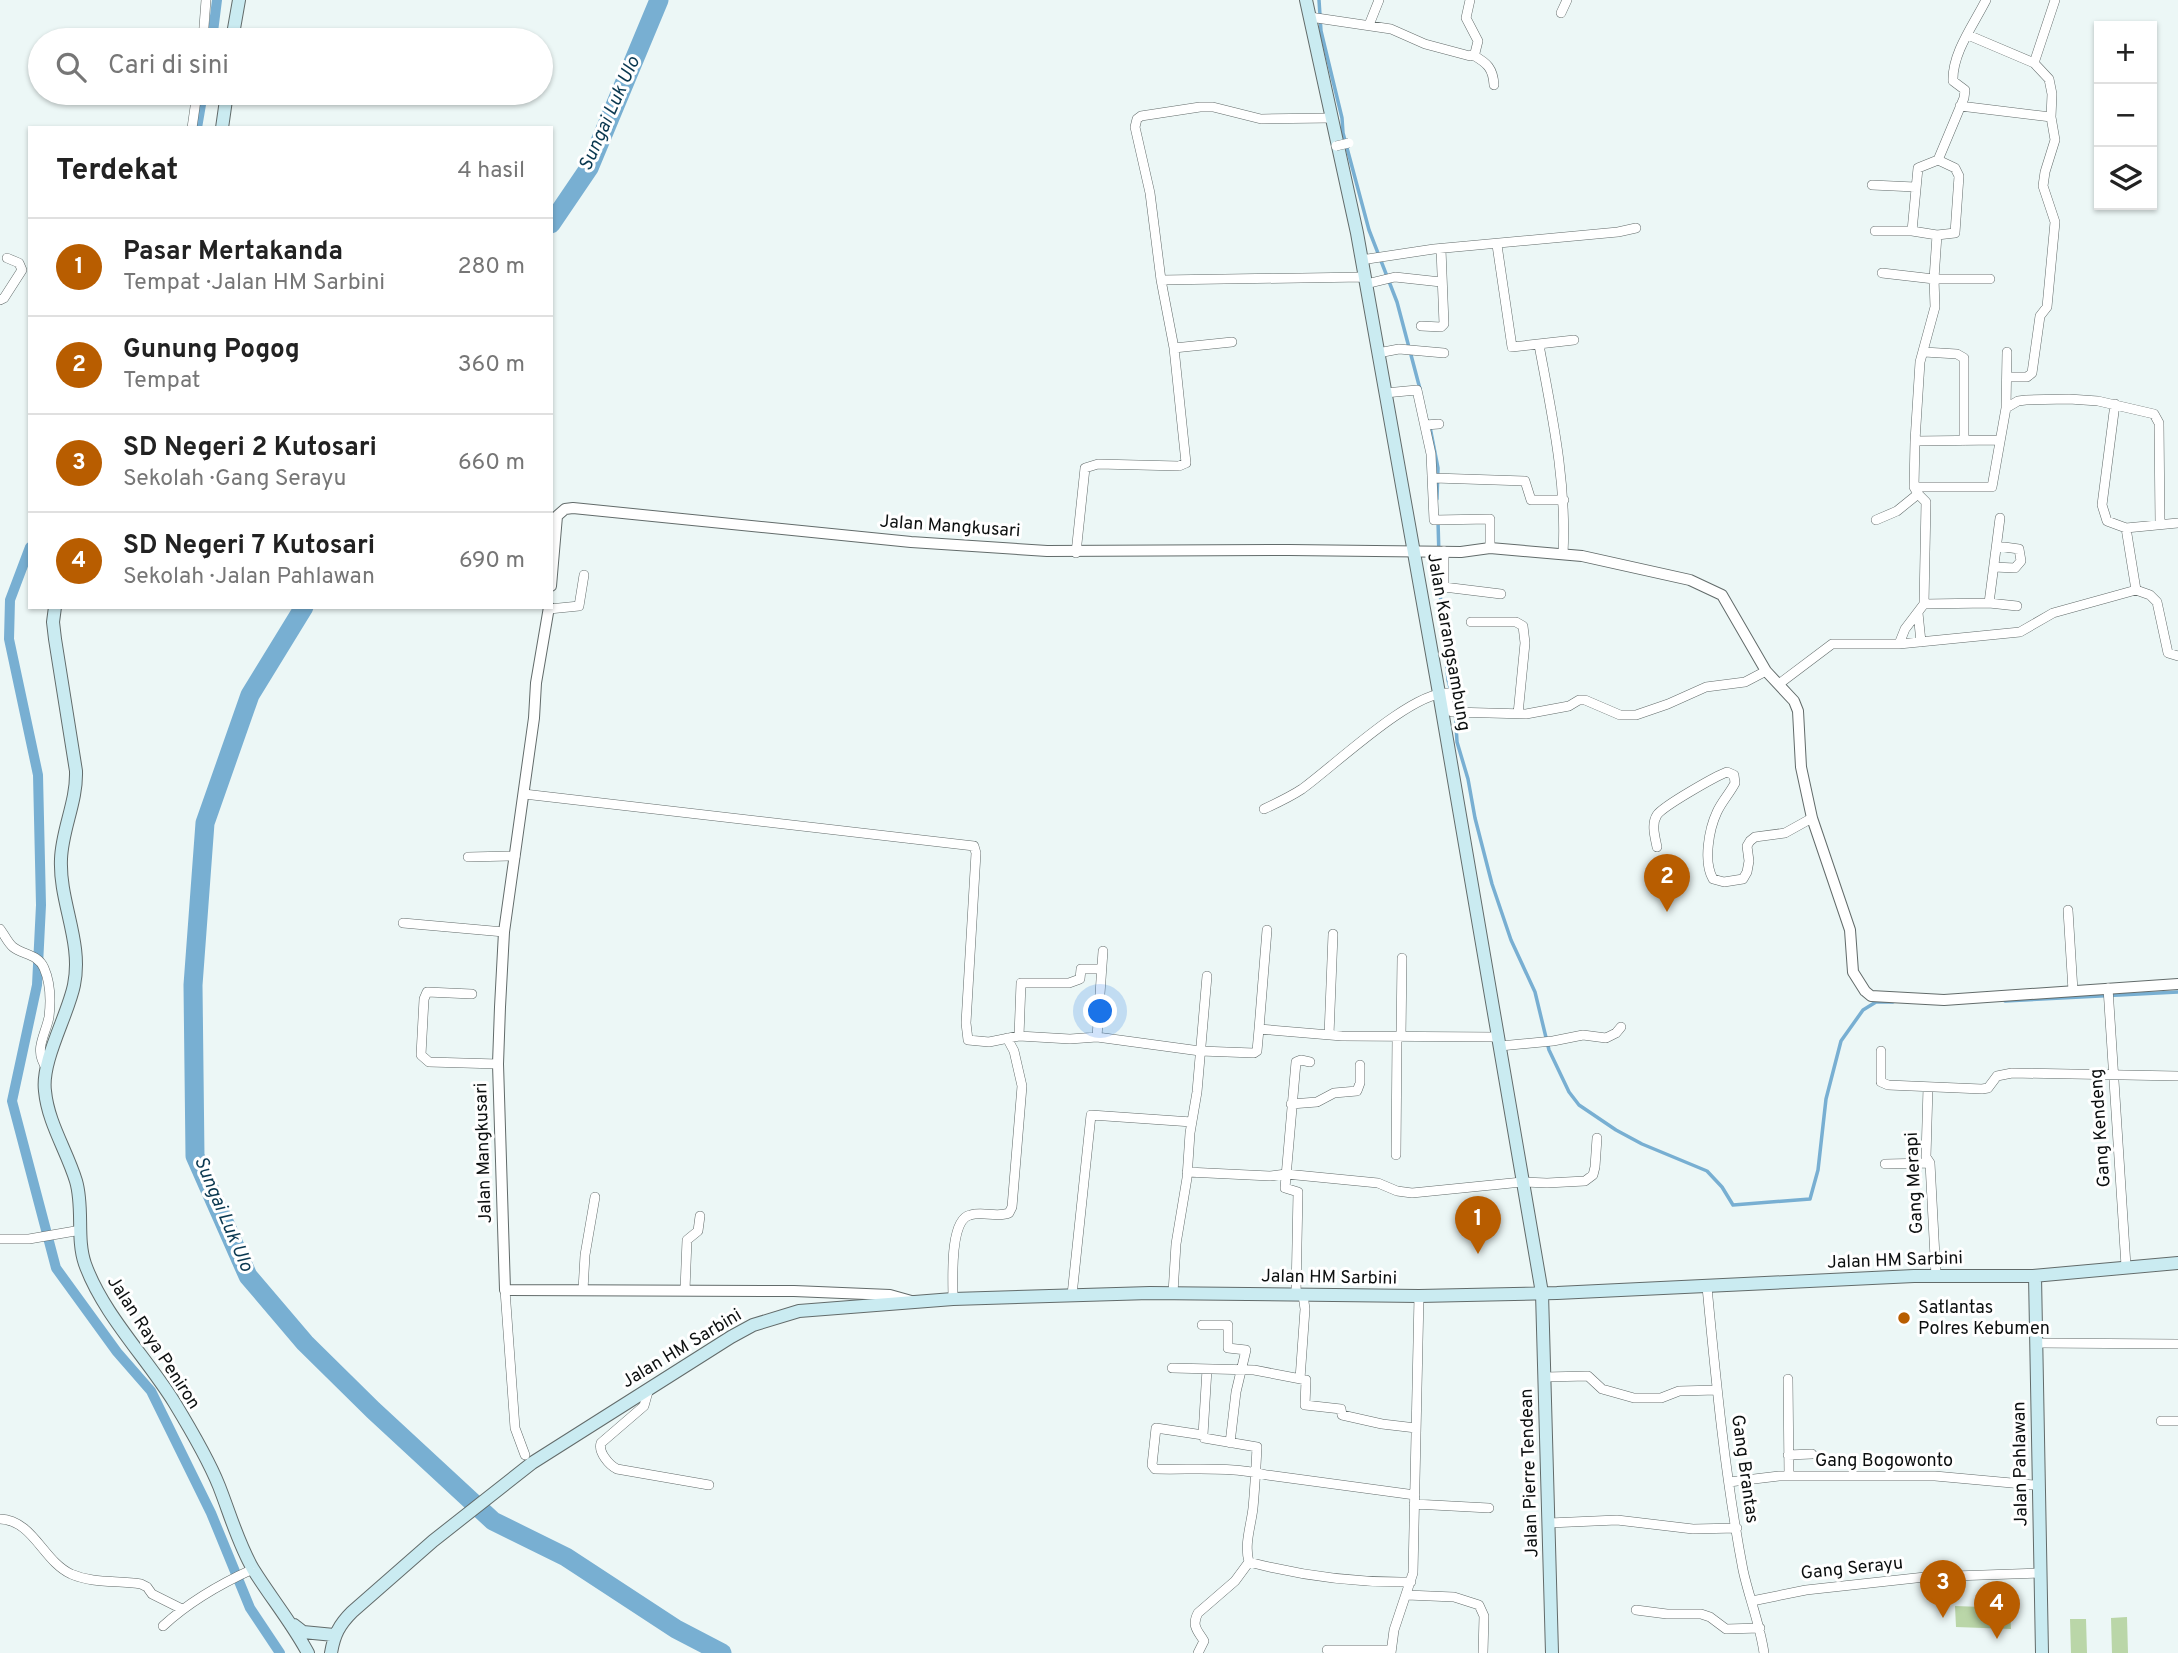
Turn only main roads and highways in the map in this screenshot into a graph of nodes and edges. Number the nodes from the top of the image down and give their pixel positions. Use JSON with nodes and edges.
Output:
{"nodes":[{"id":1,"x":239,"y":0,"type":"edge"},
{"id":2,"x":1306,"y":0,"type":"edge"},
{"id":3,"x":234,"y":28,"type":"edge"},
{"id":4,"x":225,"y":105,"type":"edge"},
{"id":5,"x":222,"y":126,"type":"edge"},
{"id":6,"x":55,"y":609,"type":"edge"},
{"id":7,"x":2178,"y":1263,"type":"edge"},
{"id":8,"x":2035,"y":1276,"type":"junction"},
{"id":9,"x":1542,"y":1293,"type":"junction"},
{"id":10,"x":293,"y":1625,"type":"junction"},
{"id":11,"x":334,"y":1635,"type":"junction"},
{"id":12,"x":308,"y":1653,"type":"edge"},
{"id":13,"x":331,"y":1653,"type":"edge"},
{"id":14,"x":1552,"y":1653,"type":"edge"},
{"id":15,"x":2042,"y":1653,"type":"edge"}],
"edges":[{"from":1,"to":3,"type":"main road"},
{"from":2,"to":9,"type":"main road","name":"Jalan Karangsambung"},
{"from":4,"to":5,"type":"main road"},
{"from":6,"to":10,"type":"main road","name":"Jalan Raya Peniron"},
{"from":7,"to":8,"type":"main road","name":"Jalan HM Sarbini"},
{"from":8,"to":9,"type":"main road","name":"Jalan HM Sarbini"},
{"from":8,"to":15,"type":"main road","name":"Jalan Pahlawan"},
{"from":9,"to":11,"type":"main road","name":"Jalan HM Sarbini"},
{"from":9,"to":14,"type":"main road","name":"Jalan Pierre Tendean"},
{"from":10,"to":11,"type":"main road"},
{"from":10,"to":12,"type":"main road","name":"Jalan Raya Peniron"},
{"from":11,"to":13,"type":"main road"}]}
